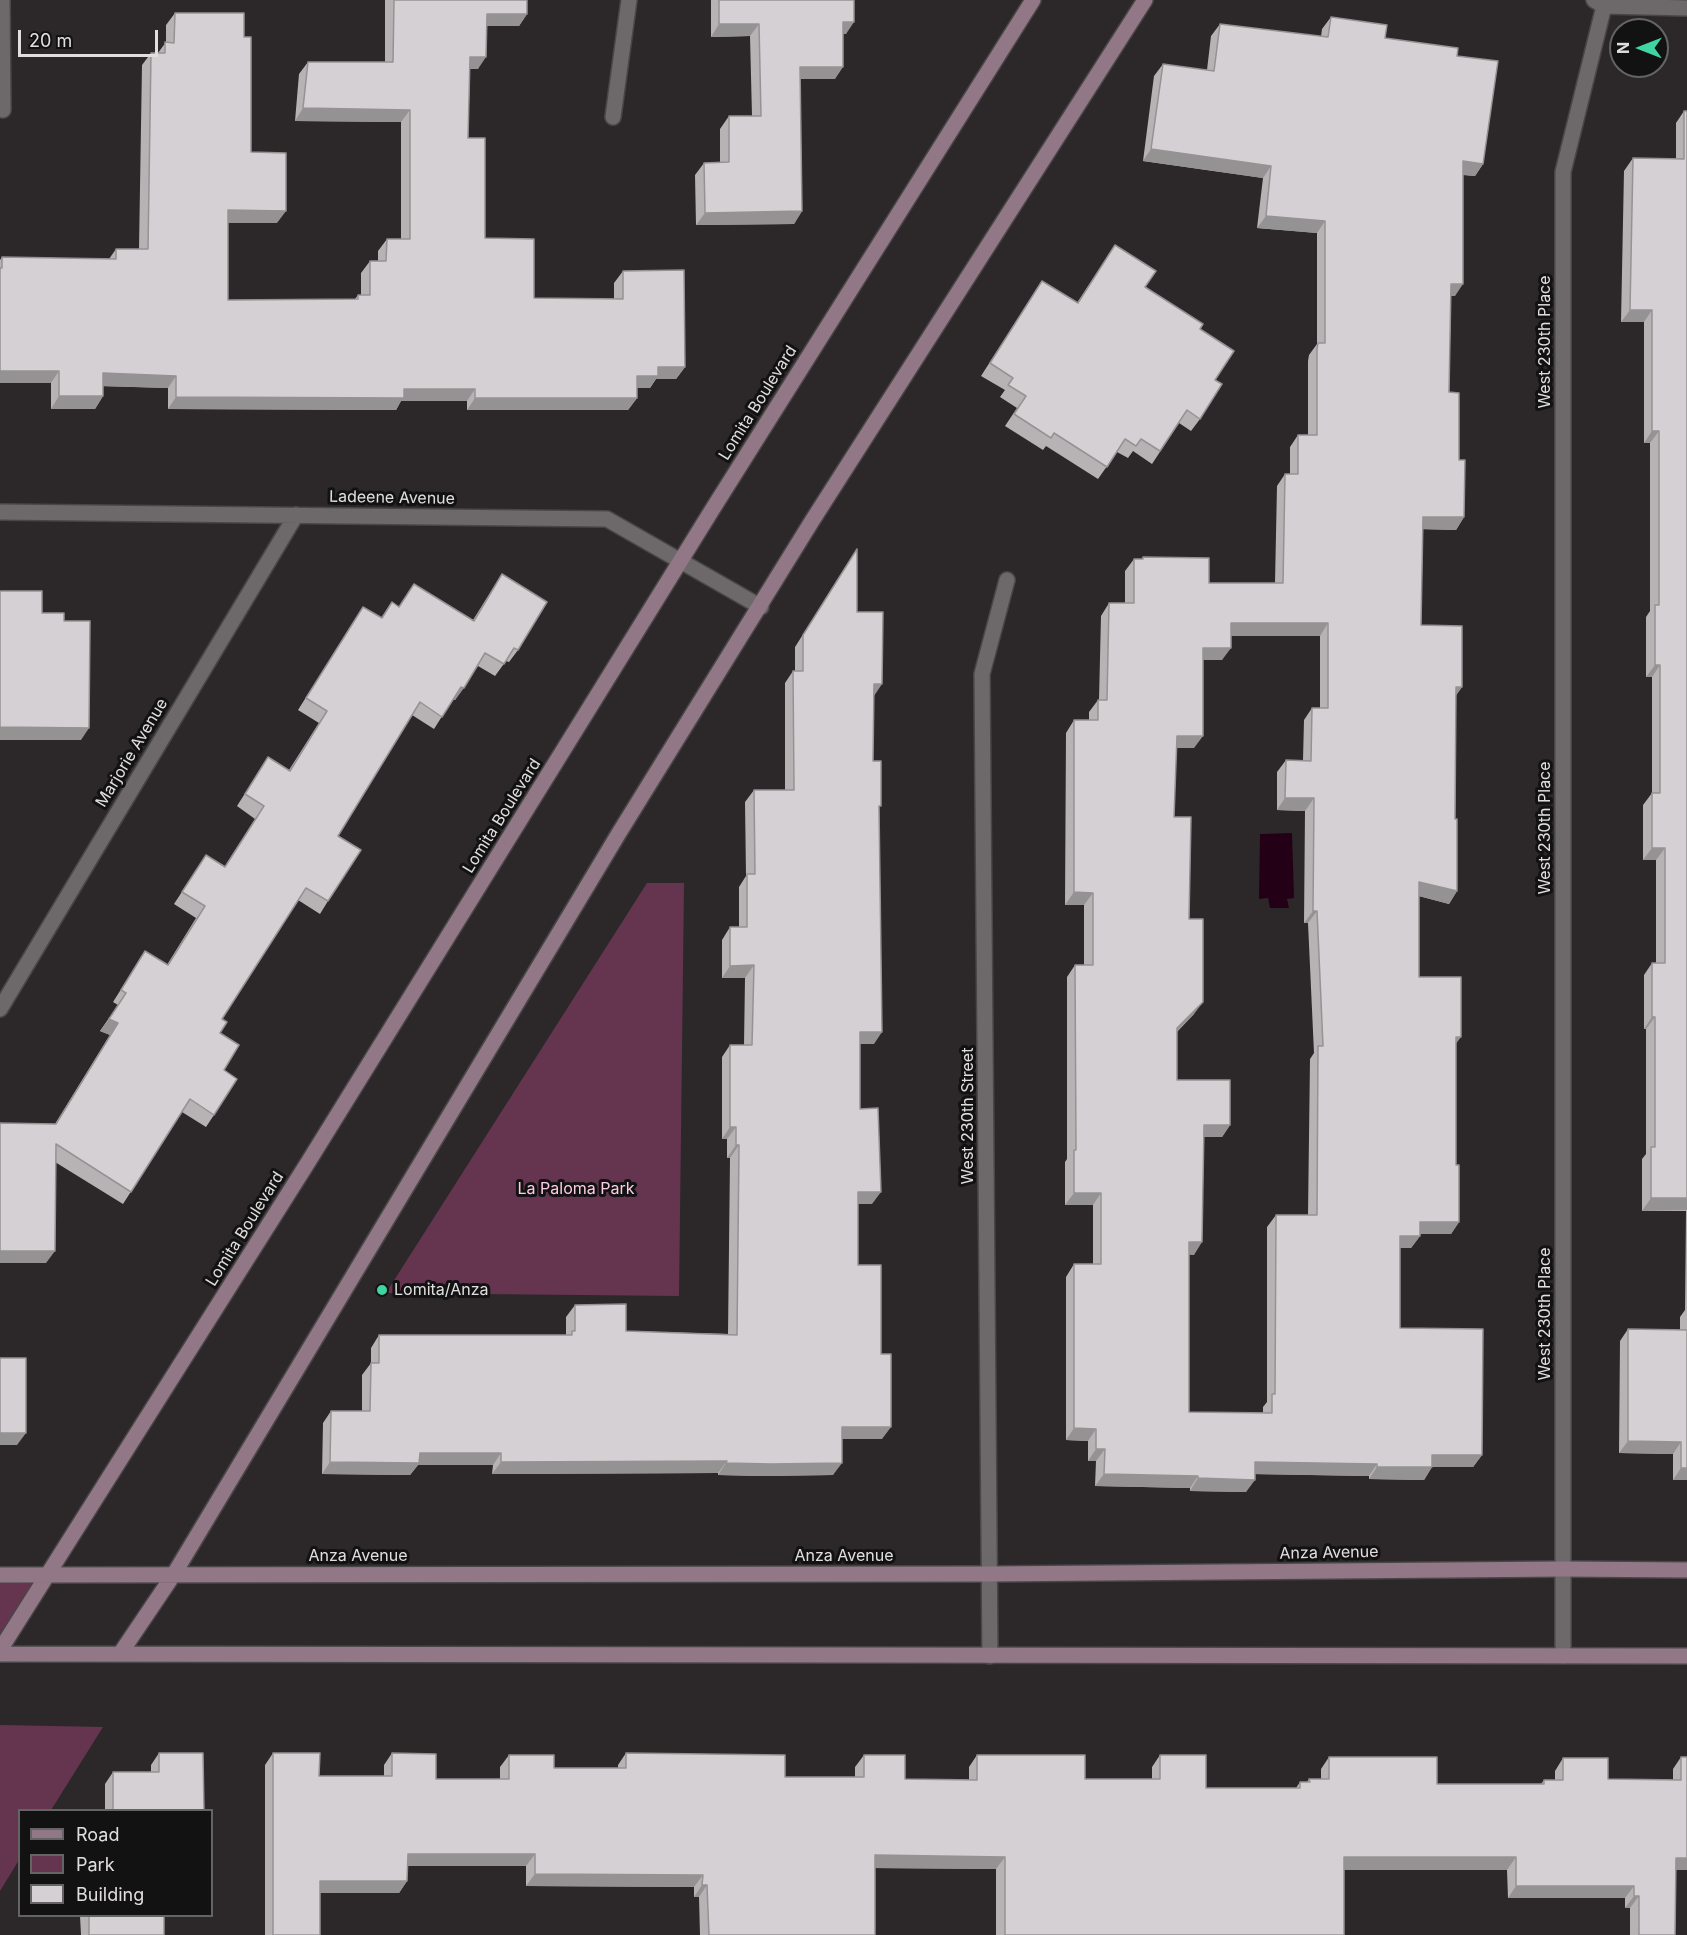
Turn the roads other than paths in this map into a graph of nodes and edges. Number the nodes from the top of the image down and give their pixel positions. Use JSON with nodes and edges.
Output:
{"nodes":[{"id":1,"x":2,"y":0,"type":"edge"},
{"id":2,"x":629,"y":0,"type":"edge"},
{"id":3,"x":1033,"y":0,"type":"edge"},
{"id":4,"x":1145,"y":0,"type":"edge"},
{"id":5,"x":1599,"y":3,"type":"edge"},
{"id":6,"x":1687,"y":8,"type":"edge"},
{"id":7,"x":3,"y":110,"type":"dead end"},
{"id":8,"x":612,"y":117,"type":"dead end"},
{"id":9,"x":0,"y":512,"type":"edge"},
{"id":10,"x":296,"y":515,"type":"junction"},
{"id":11,"x":681,"y":561,"type":"junction"},
{"id":12,"x":1007,"y":580,"type":"dead end"},
{"id":13,"x":760,"y":607,"type":"junction"},
{"id":14,"x":0,"y":1009,"type":"edge"},
{"id":15,"x":1563,"y":1569,"type":"junction"},
{"id":16,"x":1687,"y":1570,"type":"edge"},
{"id":17,"x":174,"y":1574,"type":"junction"},
{"id":18,"x":990,"y":1574,"type":"junction"},
{"id":19,"x":0,"y":1575,"type":"edge"},
{"id":20,"x":48,"y":1575,"type":"junction"},
{"id":21,"x":0,"y":1652,"type":"edge"},
{"id":22,"x":120,"y":1654,"type":"junction"},
{"id":23,"x":990,"y":1656,"type":"junction"},
{"id":24,"x":1563,"y":1656,"type":"junction"},
{"id":25,"x":1687,"y":1656,"type":"edge"}],
"edges":[{"from":1,"to":7,"type":"street"},
{"from":2,"to":8,"type":"street"},
{"from":3,"to":11,"type":"main road","name":"Lomita Boulevard"},
{"from":4,"to":13,"type":"main road"},
{"from":5,"to":6,"type":"street"},
{"from":5,"to":15,"type":"street","name":"West 230th Place"},
{"from":9,"to":10,"type":"street","name":"Ladeene Avenue"},
{"from":10,"to":11,"type":"street","name":"Ladeene Avenue"},
{"from":10,"to":14,"type":"street","name":"Marjorie Avenue"},
{"from":11,"to":13,"type":"street","name":"Ladeene Avenue"},
{"from":11,"to":20,"type":"main road","name":"Lomita Boulevard"},
{"from":12,"to":18,"type":"street","name":"West 230th Street"},
{"from":13,"to":17,"type":"main road"},
{"from":15,"to":16,"type":"main road","name":"Anza Avenue"},
{"from":15,"to":18,"type":"main road","name":"Anza Avenue"},
{"from":15,"to":24,"type":"street","name":"West 230th Place"},
{"from":17,"to":18,"type":"main road","name":"Anza Avenue"},
{"from":17,"to":20,"type":"main road","name":"Anza Avenue"},
{"from":17,"to":22,"type":"main road"},
{"from":18,"to":23,"type":"street","name":"West 230th Street"},
{"from":19,"to":20,"type":"main road","name":"Anza Avenue"},
{"from":20,"to":21,"type":"main road","name":"Lomita Boulevard"},
{"from":21,"to":22,"type":"main road"},
{"from":22,"to":23,"type":"main road"},
{"from":23,"to":24,"type":"main road"},
{"from":24,"to":25,"type":"main road"}]}
